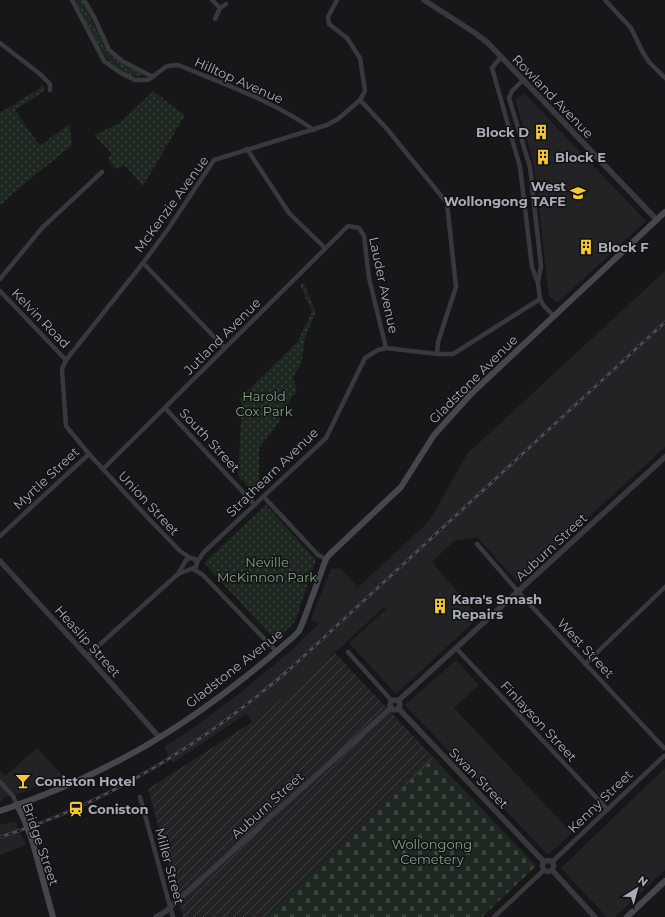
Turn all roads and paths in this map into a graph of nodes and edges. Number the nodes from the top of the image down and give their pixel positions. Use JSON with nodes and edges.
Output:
{"nodes":[{"id":1,"x":72,"y":0,"type":"edge"},
{"id":2,"x":84,"y":0,"type":"edge"},
{"id":3,"x":212,"y":0,"type":"edge"},
{"id":4,"x":337,"y":0,"type":"edge"},
{"id":5,"x":424,"y":0,"type":"edge"},
{"id":6,"x":605,"y":0,"type":"edge"},
{"id":7,"x":226,"y":4,"type":"dead end"},
{"id":8,"x":220,"y":8,"type":"junction"},
{"id":9,"x":215,"y":19,"type":"dead end"},
{"id":10,"x":0,"y":43,"type":"edge"},
{"id":11,"x":501,"y":57,"type":"junction"},
{"id":12,"x":153,"y":77,"type":"junction"},
{"id":13,"x":665,"y":78,"type":"edge"},
{"id":14,"x":523,"y":80,"type":"junction"},
{"id":15,"x":50,"y":90,"type":"dead end"},
{"id":16,"x":360,"y":100,"type":"junction"},
{"id":17,"x":314,"y":130,"type":"junction"},
{"id":18,"x":247,"y":149,"type":"junction"},
{"id":19,"x":102,"y":172,"type":"dead end"},
{"id":20,"x":665,"y":212,"type":"edge"},
{"id":21,"x":657,"y":220,"type":"junction"},
{"id":22,"x":359,"y":228,"type":"joint"},
{"id":23,"x":325,"y":248,"type":"junction"},
{"id":24,"x":143,"y":263,"type":"junction"},
{"id":25,"x":0,"y":280,"type":"edge"},
{"id":26,"x":538,"y":283,"type":"junction"},
{"id":27,"x":0,"y":291,"type":"edge"},
{"id":28,"x":540,"y":299,"type":"junction"},
{"id":29,"x":554,"y":316,"type":"junction"},
{"id":30,"x":225,"y":348,"type":"junction"},
{"id":31,"x":386,"y":348,"type":"junction"},
{"id":32,"x":437,"y":354,"type":"junction"},
{"id":33,"x":66,"y":360,"type":"junction"},
{"id":34,"x":166,"y":409,"type":"junction"},
{"id":35,"x":89,"y":454,"type":"junction"},
{"id":36,"x":665,"y":458,"type":"edge"},
{"id":37,"x":103,"y":469,"type":"junction"},
{"id":38,"x":264,"y":497,"type":"junction"},
{"id":39,"x":255,"y":505,"type":"junction"},
{"id":40,"x":0,"y":536,"type":"edge"},
{"id":41,"x":477,"y":544,"type":"dead end"},
{"id":42,"x":180,"y":550,"type":"junction"},
{"id":43,"x":204,"y":552,"type":"junction"},
{"id":44,"x":191,"y":558,"type":"junction"},
{"id":45,"x":326,"y":559,"type":"junction"},
{"id":46,"x":0,"y":561,"type":"edge"},
{"id":47,"x":186,"y":563,"type":"junction"},
{"id":48,"x":197,"y":563,"type":"junction"},
{"id":49,"x":192,"y":569,"type":"junction"},
{"id":50,"x":178,"y":574,"type":"junction"},
{"id":51,"x":203,"y":575,"type":"junction"},
{"id":52,"x":665,"y":587,"type":"edge"},
{"id":53,"x":518,"y":592,"type":"junction"},
{"id":54,"x":456,"y":648,"type":"junction"},
{"id":55,"x":276,"y":651,"type":"junction"},
{"id":56,"x":348,"y":652,"type":"dead end"},
{"id":57,"x":87,"y":656,"type":"junction"},
{"id":58,"x":585,"y":664,"type":"junction"},
{"id":59,"x":392,"y":701,"type":"junction"},
{"id":60,"x":398,"y":701,"type":"junction"},
{"id":61,"x":391,"y":708,"type":"junction"},
{"id":62,"x":398,"y":708,"type":"junction"},
{"id":63,"x":159,"y":737,"type":"junction"},
{"id":64,"x":664,"y":748,"type":"edge"},
{"id":65,"x":664,"y":756,"type":"edge"},
{"id":66,"x":0,"y":782,"type":"edge"},
{"id":67,"x":140,"y":797,"type":"dead end"},
{"id":68,"x":17,"y":805,"type":"junction"},
{"id":69,"x":607,"y":809,"type":"junction"},
{"id":70,"x":0,"y":811,"type":"edge"},
{"id":71,"x":544,"y":862,"type":"junction"},
{"id":72,"x":552,"y":862,"type":"junction"},
{"id":73,"x":544,"y":870,"type":"junction"},
{"id":74,"x":552,"y":870,"type":"junction"},
{"id":75,"x":665,"y":881,"type":"edge"},
{"id":76,"x":170,"y":908,"type":"junction"},
{"id":77,"x":53,"y":917,"type":"edge"},
{"id":78,"x":156,"y":917,"type":"edge"},
{"id":79,"x":173,"y":917,"type":"edge"},
{"id":80,"x":494,"y":917,"type":"edge"},
{"id":81,"x":595,"y":917,"type":"edge"},
{"id":82,"x":627,"y":917,"type":"edge"}],
"edges":[{"from":1,"to":12,"type":"street","name":"Hilltop Avenue"},
{"from":2,"to":12,"type":"street"},
{"from":3,"to":8,"type":"street"},
{"from":4,"to":16,"type":"street"},
{"from":5,"to":11,"type":"street","name":"Rowland Avenue"},
{"from":6,"to":13,"type":"street"},
{"from":7,"to":8,"type":"street"},
{"from":8,"to":9,"type":"street"},
{"from":10,"to":15,"type":"street"},
{"from":11,"to":14,"type":"street","name":"Rowland Avenue"},
{"from":11,"to":26,"type":"street"},
{"from":12,"to":17,"type":"street","name":"Hilltop Avenue"},
{"from":14,"to":21,"type":"street","name":"Rowland Avenue"},
{"from":14,"to":26,"type":"street"},
{"from":16,"to":17,"type":"street","name":"McKenzie Avenue"},
{"from":16,"to":32,"type":"street"},
{"from":17,"to":18,"type":"street","name":"McKenzie Avenue"},
{"from":18,"to":23,"type":"street"},
{"from":18,"to":24,"type":"street","name":"McKenzie Avenue"},
{"from":19,"to":25,"type":"street"},
{"from":20,"to":21,"type":"main road","name":"Gladstone Avenue"},
{"from":21,"to":29,"type":"main road","name":"Gladstone Avenue"},
{"from":22,"to":23,"type":"street","name":"Jutland Avenue"},
{"from":22,"to":31,"type":"street","name":"Lauder Avenue"},
{"from":23,"to":30,"type":"street","name":"Jutland Avenue"},
{"from":24,"to":30,"type":"street"},
{"from":24,"to":33,"type":"street","name":"McKenzie Avenue"},
{"from":26,"to":28,"type":"street"},
{"from":27,"to":33,"type":"street","name":"Kelvin Road"},
{"from":28,"to":29,"type":"street"},
{"from":28,"to":32,"type":"street"},
{"from":29,"to":45,"type":"main road","name":"Gladstone Avenue"},
{"from":30,"to":34,"type":"street","name":"Jutland Avenue"},
{"from":31,"to":32,"type":"street"},
{"from":31,"to":38,"type":"street","name":"Strathearn Avenue"},
{"from":33,"to":35,"type":"street","name":"McKenzie Avenue"},
{"from":34,"to":37,"type":"street","name":"Jutland Avenue"},
{"from":34,"to":39,"type":"street","name":"South Street"},
{"from":35,"to":37,"type":"street","name":"McKenzie Avenue"},
{"from":35,"to":40,"type":"street","name":"Myrtle Street"},
{"from":36,"to":53,"type":"street","name":"Auburn Street"},
{"from":37,"to":42,"type":"street","name":"Union Street"},
{"from":38,"to":39,"type":"street","name":"Strathearn Avenue"},
{"from":38,"to":45,"type":"street"},
{"from":39,"to":43,"type":"street","name":"Strathearn Avenue"},
{"from":41,"to":53,"type":"street","name":"West Street"},
{"from":42,"to":44,"type":"street","name":"Union Street"},
{"from":42,"to":47,"type":"street","name":"Union Street"},
{"from":43,"to":44,"type":"street","name":"Strathearn Avenue"},
{"from":43,"to":48,"type":"street","name":"Strathearn Avenue"},
{"from":44,"to":47,"type":"street","name":"Strathearn Avenue"},
{"from":44,"to":48,"type":"street","name":"Union Street"},
{"from":45,"to":55,"type":"main road","name":"Gladstone Avenue"},
{"from":46,"to":57,"type":"street","name":"Heaslip Street"},
{"from":47,"to":49,"type":"street","name":"Union Street"},
{"from":47,"to":50,"type":"street","name":"Strathearn Avenue"},
{"from":48,"to":49,"type":"street","name":"Strathearn Avenue"},
{"from":48,"to":51,"type":"street"},
{"from":49,"to":50,"type":"street"},
{"from":49,"to":51,"type":"street"},
{"from":50,"to":57,"type":"street"},
{"from":51,"to":55,"type":"street"},
{"from":52,"to":58,"type":"street"},
{"from":53,"to":54,"type":"street","name":"Auburn Street"},
{"from":53,"to":58,"type":"street","name":"West Street"},
{"from":54,"to":60,"type":"street","name":"Auburn Street"},
{"from":54,"to":69,"type":"street","name":"Finlayson Street"},
{"from":55,"to":63,"type":"main road","name":"Gladstone Avenue"},
{"from":56,"to":59,"type":"street"},
{"from":57,"to":63,"type":"street","name":"Heaslip Street"},
{"from":58,"to":64,"type":"street","name":"West Street"},
{"from":59,"to":60,"type":"street"},
{"from":59,"to":61,"type":"street"},
{"from":60,"to":62,"type":"street"},
{"from":61,"to":62,"type":"street"},
{"from":61,"to":76,"type":"street","name":"Auburn Street"},
{"from":62,"to":71,"type":"street","name":"Swan Street"},
{"from":63,"to":68,"type":"main road","name":"Gladstone Avenue"},
{"from":64,"to":65,"type":"street"},
{"from":65,"to":69,"type":"street","name":"Kenny Street"},
{"from":66,"to":68,"type":"street","name":"Bridge Street"},
{"from":67,"to":76,"type":"street","name":"Miller Street"},
{"from":68,"to":70,"type":"main road","name":"Gladstone Avenue"},
{"from":68,"to":77,"type":"main road","name":"Bridge Street","bridge":true},
{"from":69,"to":72,"type":"street","name":"Kenny Street"},
{"from":71,"to":72,"type":"street"},
{"from":71,"to":73,"type":"street"},
{"from":72,"to":74,"type":"street"},
{"from":73,"to":74,"type":"street"},
{"from":73,"to":80,"type":"street"},
{"from":74,"to":81,"type":"street"},
{"from":75,"to":82,"type":"main road"},
{"from":76,"to":78,"type":"street","name":"Auburn Street"},
{"from":76,"to":79,"type":"street","name":"Miller Street"}]}
